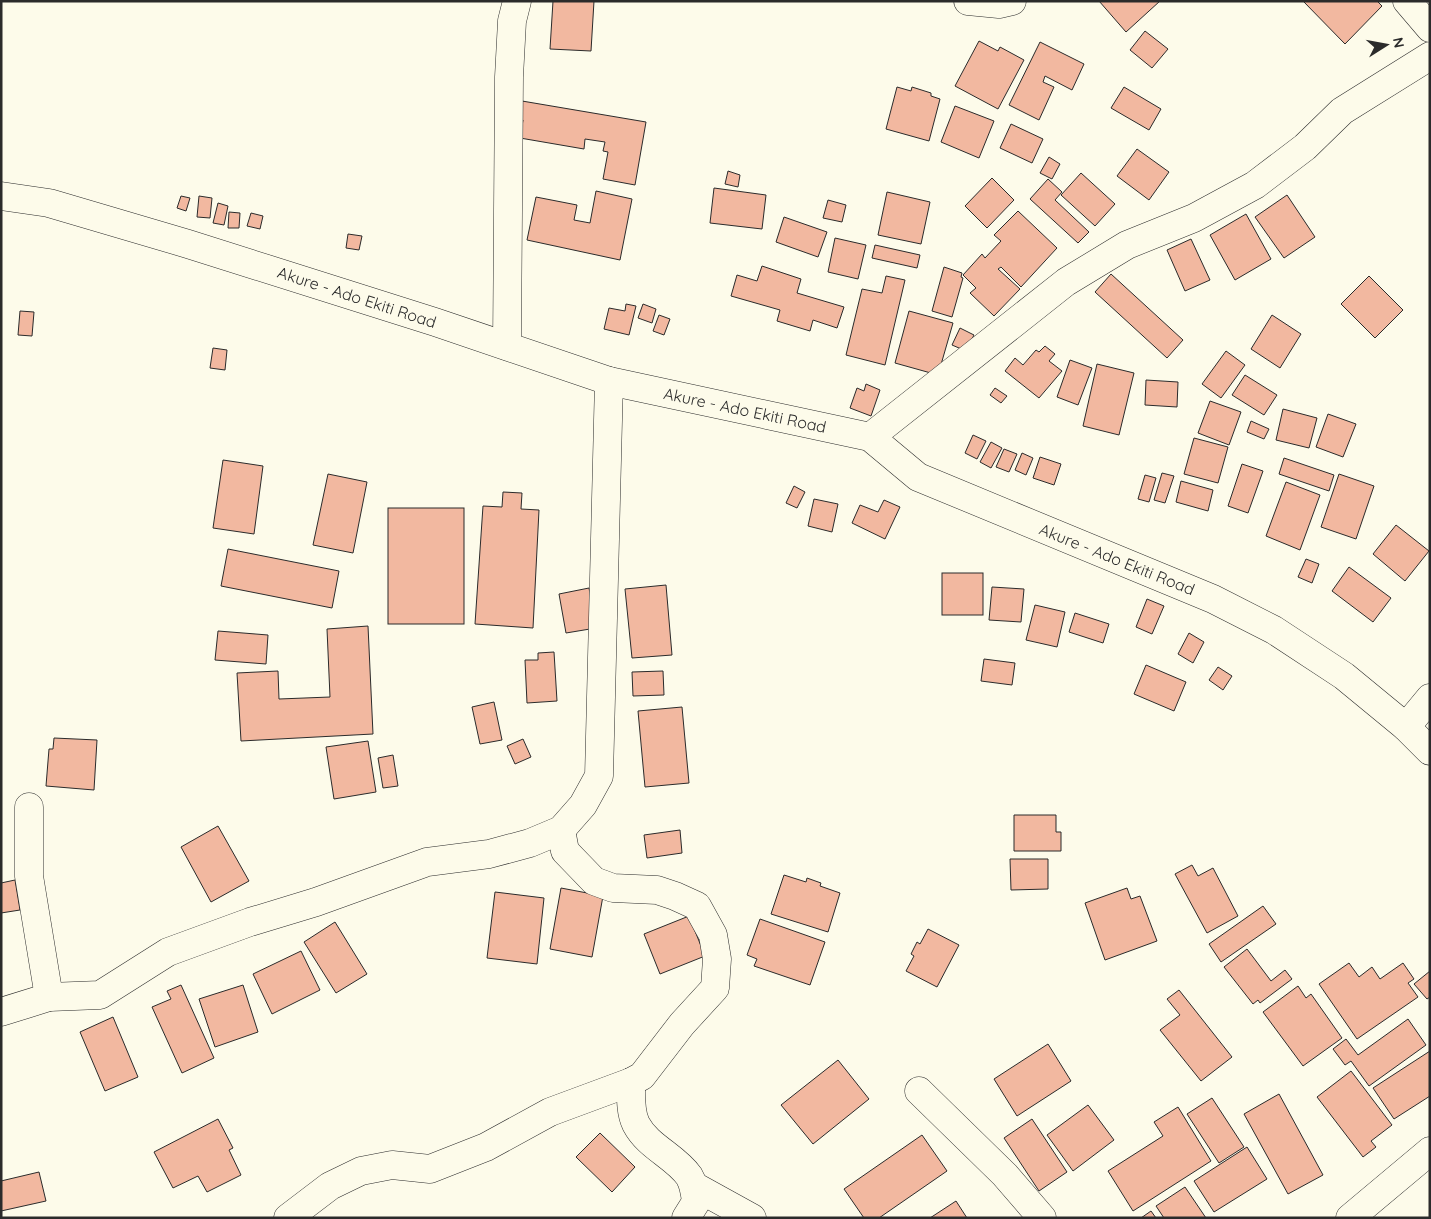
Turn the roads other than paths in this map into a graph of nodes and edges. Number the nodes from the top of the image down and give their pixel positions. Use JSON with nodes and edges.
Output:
{"nodes":[{"id":1,"x":516,"y":1,"type":"edge"},
{"id":2,"x":968,"y":1,"type":"edge"},
{"id":3,"x":1012,"y":1,"type":"edge"},
{"id":4,"x":1407,"y":1,"type":"edge"},
{"id":5,"x":1430,"y":28,"type":"edge"},
{"id":6,"x":1430,"y":56,"type":"edge"},
{"id":7,"x":1,"y":196,"type":"edge"},
{"id":8,"x":507,"y":346,"type":"junction"},
{"id":9,"x":609,"y":381,"type":"junction"},
{"id":10,"x":870,"y":437,"type":"junction"},
{"id":11,"x":1430,"y":698,"type":"edge"},
{"id":12,"x":1406,"y":727,"type":"junction"},
{"id":13,"x":1430,"y":751,"type":"edge"},
{"id":14,"x":29,"y":807,"type":"dead end"},
{"id":15,"x":561,"y":830,"type":"junction"},
{"id":16,"x":49,"y":997,"type":"junction"},
{"id":17,"x":1,"y":1012,"type":"edge"},
{"id":18,"x":631,"y":1082,"type":"junction"},
{"id":19,"x":919,"y":1091,"type":"dead end"},
{"id":20,"x":1430,"y":1151,"type":"edge"},
{"id":21,"x":694,"y":1186,"type":"junction"},
{"id":22,"x":288,"y":1218,"type":"edge"},
{"id":23,"x":686,"y":1218,"type":"edge"},
{"id":24,"x":752,"y":1218,"type":"edge"},
{"id":25,"x":1042,"y":1218,"type":"edge"},
{"id":26,"x":1350,"y":1218,"type":"edge"}],
"edges":[{"from":1,"to":8,"type":"street"},
{"from":2,"to":3,"type":"street"},
{"from":4,"to":5,"type":"street"},
{"from":6,"to":10,"type":"street"},
{"from":7,"to":8,"type":"street","name":"Akure - Ado Ekiti Road"},
{"from":8,"to":9,"type":"street","name":"Akure - Ado Ekiti Road"},
{"from":9,"to":10,"type":"street","name":"Akure - Ado Ekiti Road"},
{"from":9,"to":15,"type":"street"},
{"from":10,"to":12,"type":"street","name":"Akure - Ado Ekiti Road"},
{"from":11,"to":12,"type":"street"},
{"from":12,"to":13,"type":"street","name":"Akure - Ado Ekiti Road"},
{"from":14,"to":16,"type":"street"},
{"from":15,"to":16,"type":"street"},
{"from":15,"to":18,"type":"street"},
{"from":16,"to":17,"type":"street"},
{"from":18,"to":21,"type":"street"},
{"from":18,"to":22,"type":"street"},
{"from":19,"to":25,"type":"street"},
{"from":20,"to":26,"type":"street"},
{"from":21,"to":23,"type":"street"},
{"from":21,"to":24,"type":"street"}]}
